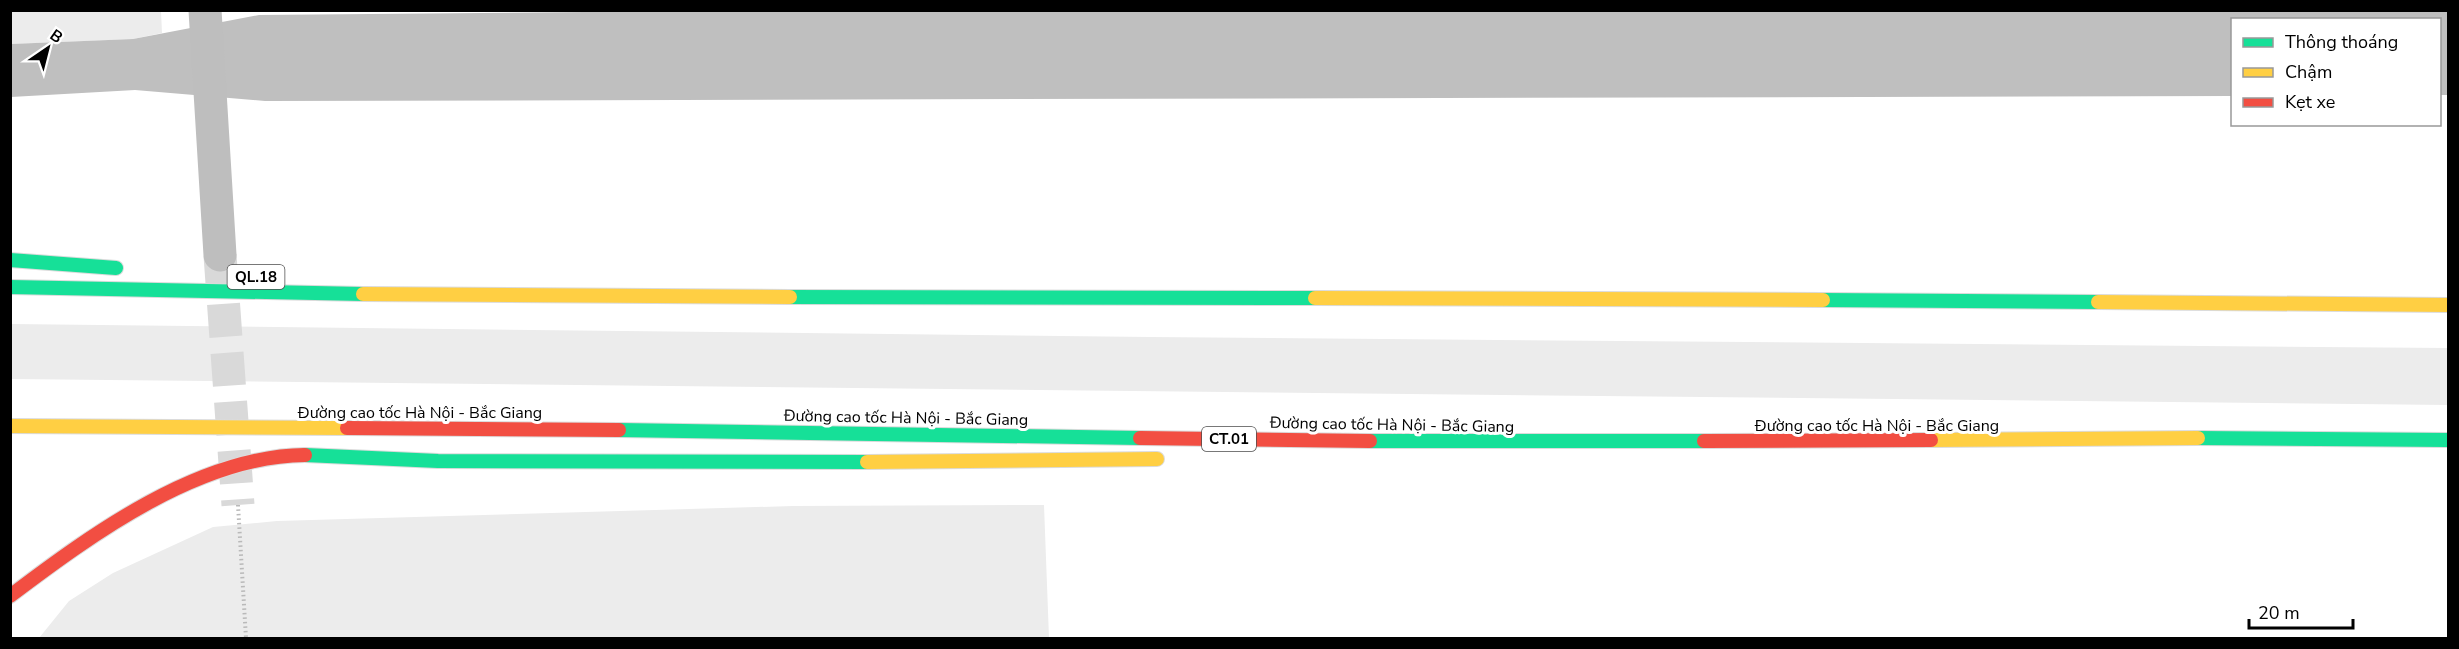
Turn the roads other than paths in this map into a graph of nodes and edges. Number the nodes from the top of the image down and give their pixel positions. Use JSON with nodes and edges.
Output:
{"nodes":[{"id":1,"x":206,"y":20,"type":"edge"},
{"id":2,"x":220,"y":255,"type":"tunnel mouth"},
{"id":3,"x":10,"y":261,"type":"edge"},
{"id":4,"x":127,"y":268,"type":"dead end"},
{"id":5,"x":256,"y":277,"type":"dead end"},
{"id":6,"x":10,"y":287,"type":"edge"},
{"id":7,"x":501,"y":297,"type":"junction"},
{"id":8,"x":2448,"y":305,"type":"edge"},
{"id":9,"x":10,"y":426,"type":"edge"},
{"id":10,"x":2448,"y":440,"type":"edge"},
{"id":11,"x":1471,"y":443,"type":"junction"},
{"id":12,"x":1325,"y":454,"type":"dead end"},
{"id":13,"x":1173,"y":459,"type":"dead end"},
{"id":14,"x":10,"y":596,"type":"edge"}],
"edges":[{"from":1,"to":2,"type":"street"},
{"from":3,"to":4,"type":"highway"},
{"from":5,"to":7,"type":"highway","number":"QL.18"},
{"from":6,"to":7,"type":"highway"},
{"from":7,"to":8,"type":"highway"},
{"from":9,"to":11,"type":"highway","name":"Đường cao tốc Hà Nội - Bắc Giang","number":"CT.01"},
{"from":10,"to":11,"type":"highway","name":"Đường cao tốc Hà Nội - Bắc Giang","number":"CT.01"},
{"from":11,"to":12,"type":"highway"},
{"from":13,"to":14,"type":"highway"}]}
